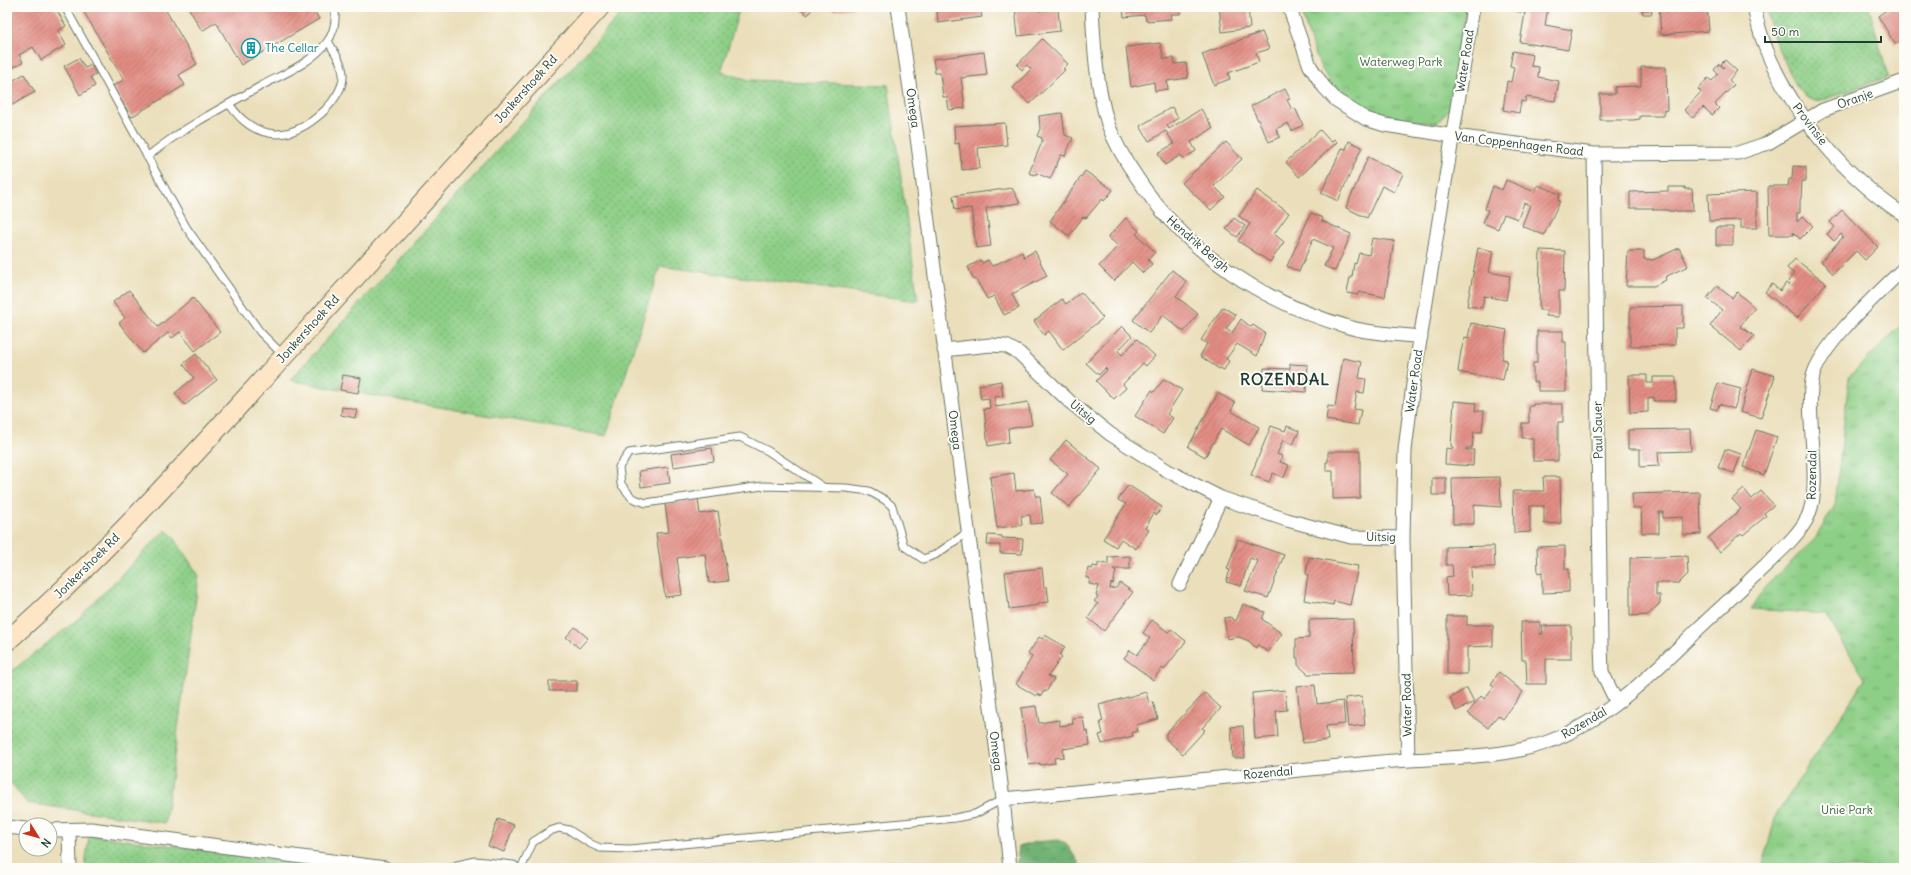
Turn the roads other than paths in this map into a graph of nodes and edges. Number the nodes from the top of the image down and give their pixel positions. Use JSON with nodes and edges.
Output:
{"nodes":[{"id":1,"x":65,"y":7,"type":"edge"},
{"id":2,"x":335,"y":7,"type":"edge"},
{"id":3,"x":600,"y":7,"type":"edge"},
{"id":4,"x":898,"y":7,"type":"edge"},
{"id":5,"x":1092,"y":7,"type":"edge"},
{"id":6,"x":1289,"y":7,"type":"edge"},
{"id":7,"x":1473,"y":7,"type":"edge"},
{"id":8,"x":1754,"y":7,"type":"edge"},
{"id":9,"x":328,"y":41,"type":"junction"},
{"id":10,"x":1904,"y":81,"type":"edge"},
{"id":11,"x":229,"y":104,"type":"junction"},
{"id":12,"x":1807,"y":120,"type":"junction"},
{"id":13,"x":1454,"y":136,"type":"junction"},
{"id":14,"x":1594,"y":154,"type":"junction"},
{"id":15,"x":147,"y":157,"type":"junction"},
{"id":16,"x":1904,"y":215,"type":"edge"},
{"id":17,"x":1904,"y":268,"type":"edge"},
{"id":18,"x":1421,"y":337,"type":"junction"},
{"id":19,"x":944,"y":350,"type":"junction"},
{"id":20,"x":284,"y":356,"type":"junction"},
{"id":21,"x":823,"y":487,"type":"junction"},
{"id":22,"x":1221,"y":498,"type":"junction"},
{"id":23,"x":968,"y":532,"type":"junction"},
{"id":24,"x":1403,"y":538,"type":"junction"},
{"id":25,"x":1180,"y":584,"type":"dead end"},
{"id":26,"x":7,"y":641,"type":"edge"},
{"id":27,"x":1617,"y":703,"type":"junction"},
{"id":28,"x":1408,"y":760,"type":"junction"},
{"id":29,"x":1003,"y":799,"type":"junction"},
{"id":30,"x":7,"y":827,"type":"edge"},
{"id":31,"x":18,"y":828,"type":"edge"},
{"id":32,"x":58,"y":830,"type":"edge"},
{"id":33,"x":69,"y":830,"type":"junction"},
{"id":34,"x":517,"y":867,"type":"edge"},
{"id":35,"x":70,"y":868,"type":"edge"},
{"id":36,"x":385,"y":868,"type":"edge"},
{"id":37,"x":457,"y":868,"type":"edge"},
{"id":38,"x":1010,"y":868,"type":"edge"}],
"edges":[{"from":1,"to":15,"type":"lane"},
{"from":2,"to":9,"type":"lane"},
{"from":3,"to":20,"type":"street","name":"Jonkershoek Rd"},
{"from":4,"to":19,"type":"street","name":"Omega"},
{"from":5,"to":18,"type":"street","name":"Hendrik Bergh"},
{"from":6,"to":13,"type":"street","name":"Van Coppenhagen Road"},
{"from":7,"to":13,"type":"street","name":"Water Road"},
{"from":8,"to":12,"type":"street","name":"Provinsie"},
{"from":9,"to":11,"type":"lane"},
{"from":9,"to":11,"type":"lane"},
{"from":10,"to":12,"type":"street","name":"Oranje"},
{"from":11,"to":15,"type":"lane"},
{"from":12,"to":14,"type":"street","name":"Van Coppenhagen Road"},
{"from":12,"to":16,"type":"street","name":"Provinsie"},
{"from":13,"to":14,"type":"street","name":"Van Coppenhagen Road"},
{"from":13,"to":18,"type":"street","name":"Water Road"},
{"from":14,"to":27,"type":"street","name":"Paul Sauer"},
{"from":15,"to":20,"type":"lane"},
{"from":17,"to":27,"type":"street","name":"Rozendal"},
{"from":18,"to":24,"type":"street","name":"Water Road"},
{"from":19,"to":22,"type":"street","name":"Uitsig"},
{"from":19,"to":23,"type":"street","name":"Omega"},
{"from":20,"to":26,"type":"street","name":"Jonkershoek Rd"},
{"from":21,"to":21,"type":"lane"},
{"from":21,"to":23,"type":"lane"},
{"from":22,"to":24,"type":"street","name":"Uitsig"},
{"from":22,"to":25,"type":"street"},
{"from":23,"to":29,"type":"street","name":"Omega"},
{"from":24,"to":28,"type":"street","name":"Water Road"},
{"from":27,"to":28,"type":"street","name":"Rozendal"},
{"from":28,"to":29,"type":"street","name":"Rozendal"},
{"from":29,"to":34,"type":"lane"},
{"from":29,"to":38,"type":"street","name":"Omega"},
{"from":30,"to":31,"type":"street"},
{"from":32,"to":33,"type":"street"},
{"from":33,"to":35,"type":"street"},
{"from":33,"to":36,"type":"street"},
{"from":34,"to":37,"type":"street"}]}
